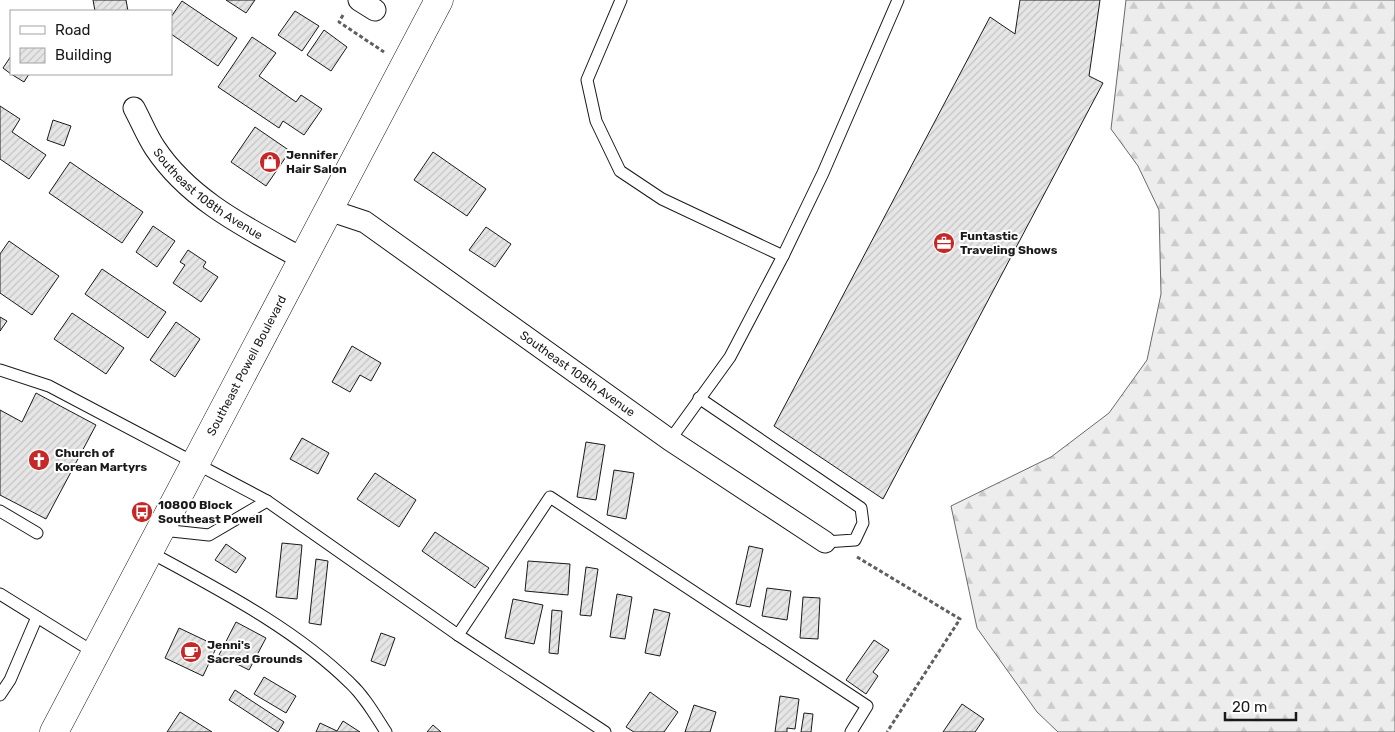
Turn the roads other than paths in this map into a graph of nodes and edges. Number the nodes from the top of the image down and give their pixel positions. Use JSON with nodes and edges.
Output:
{"nodes":[{"id":1,"x":439,"y":0,"type":"edge"},
{"id":2,"x":621,"y":0,"type":"edge"},
{"id":3,"x":898,"y":0,"type":"edge"},
{"id":4,"x":134,"y":108,"type":"dead end"},
{"id":5,"x":329,"y":210,"type":"junction"},
{"id":6,"x":783,"y":256,"type":"junction"},
{"id":7,"x":303,"y":259,"type":"junction"},
{"id":8,"x":0,"y":370,"type":"edge"},
{"id":9,"x":699,"y":398,"type":"junction"},
{"id":10,"x":670,"y":440,"type":"junction"},
{"id":11,"x":196,"y":462,"type":"junction"},
{"id":12,"x":267,"y":501,"type":"junction"},
{"id":13,"x":0,"y":511,"type":"edge"},
{"id":14,"x":37,"y":533,"type":"dead end"},
{"id":15,"x":154,"y":540,"type":"junction"},
{"id":16,"x":825,"y":542,"type":"joint"},
{"id":17,"x":0,"y":594,"type":"edge"},
{"id":18,"x":37,"y":617,"type":"junction"},
{"id":19,"x":458,"y":635,"type":"junction"},
{"id":20,"x":95,"y":652,"type":"junction"},
{"id":21,"x":0,"y":695,"type":"edge"},
{"id":22,"x":54,"y":732,"type":"edge"},
{"id":23,"x":386,"y":732,"type":"edge"},
{"id":24,"x":605,"y":732,"type":"edge"},
{"id":25,"x":850,"y":732,"type":"edge"}],
"edges":[{"from":1,"to":5,"type":"main road","name":"Southeast Powell Boulevard"},
{"from":2,"to":6,"type":"lane"},
{"from":3,"to":6,"type":"lane"},
{"from":4,"to":7,"type":"street","name":"Southeast 108th Avenue"},
{"from":5,"to":7,"type":"main road","name":"Southeast Powell Boulevard"},
{"from":5,"to":10,"type":"street","name":"Southeast 108th Avenue"},
{"from":6,"to":9,"type":"lane"},
{"from":7,"to":11,"type":"main road","name":"Southeast Powell Boulevard"},
{"from":8,"to":11,"type":"lane"},
{"from":9,"to":10,"type":"lane"},
{"from":9,"to":16,"type":"lane"},
{"from":10,"to":16,"type":"street","name":"Southeast 108th Avenue"},
{"from":11,"to":12,"type":"lane"},
{"from":11,"to":15,"type":"main road","name":"Southeast Powell Boulevard"},
{"from":12,"to":15,"type":"lane"},
{"from":12,"to":19,"type":"lane"},
{"from":13,"to":14,"type":"lane"},
{"from":15,"to":20,"type":"main road","name":"Southeast Powell Boulevard"},
{"from":15,"to":23,"type":"lane"},
{"from":17,"to":18,"type":"lane"},
{"from":18,"to":20,"type":"lane"},
{"from":18,"to":21,"type":"lane"},
{"from":19,"to":24,"type":"lane"},
{"from":19,"to":25,"type":"lane"},
{"from":20,"to":22,"type":"main road","name":"Southeast Powell Boulevard"}]}
